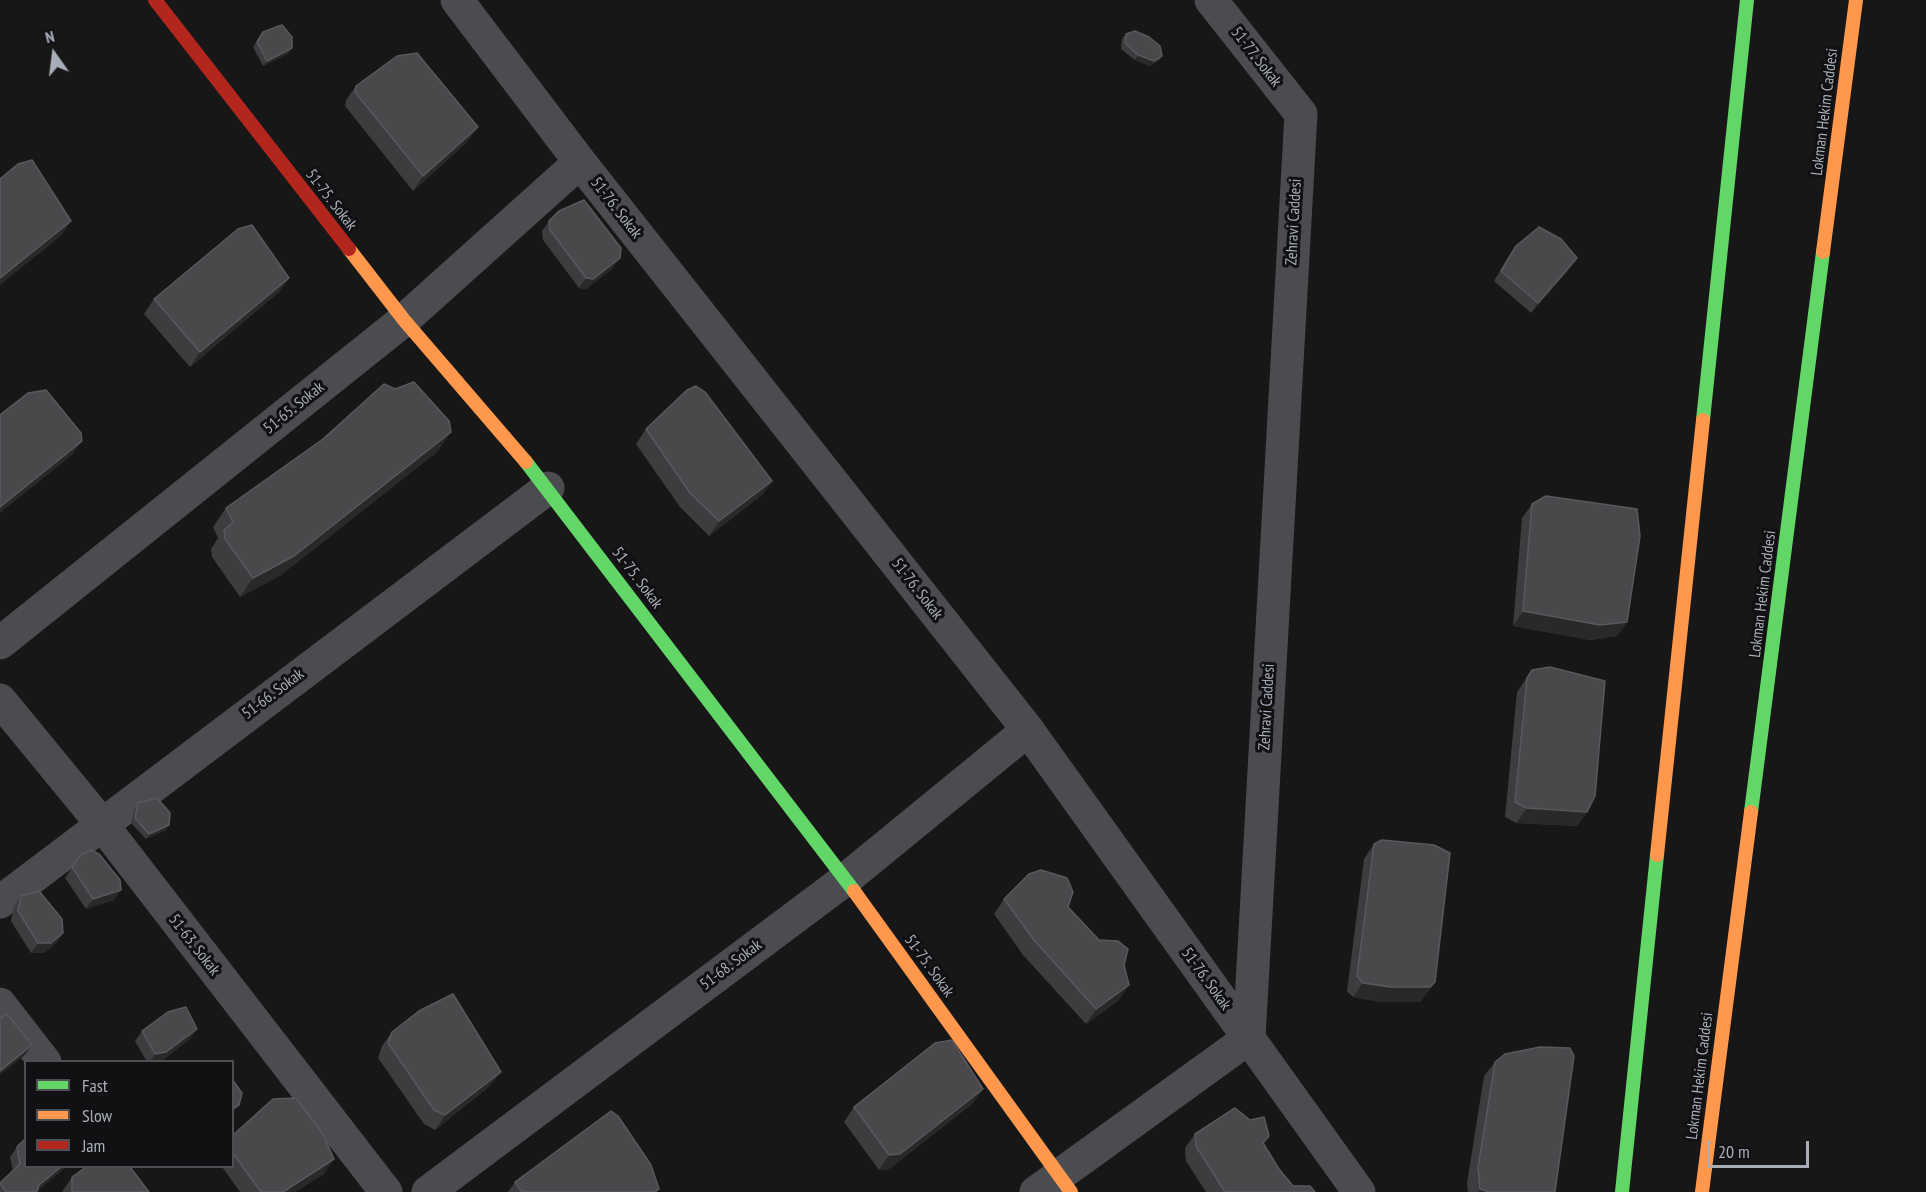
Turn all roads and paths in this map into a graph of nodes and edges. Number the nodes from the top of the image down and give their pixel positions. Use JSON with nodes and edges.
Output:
{"nodes":[{"id":1,"x":155,"y":0,"type":"edge"},
{"id":2,"x":457,"y":0,"type":"edge"},
{"id":3,"x":1211,"y":0,"type":"edge"},
{"id":4,"x":1747,"y":0,"type":"edge"},
{"id":5,"x":1856,"y":0,"type":"edge"},
{"id":6,"x":1300,"y":114,"type":"joint"},
{"id":7,"x":580,"y":162,"type":"junction"},
{"id":8,"x":404,"y":320,"type":"junction"},
{"id":9,"x":548,"y":488,"type":"junction"},
{"id":10,"x":0,"y":643,"type":"edge"},
{"id":11,"x":0,"y":700,"type":"edge"},
{"id":12,"x":1028,"y":730,"type":"junction"},
{"id":13,"x":100,"y":823,"type":"junction"},
{"id":14,"x":846,"y":879,"type":"junction"},
{"id":15,"x":0,"y":902,"type":"edge"},
{"id":16,"x":0,"y":1004,"type":"edge"},
{"id":17,"x":1249,"y":1038,"type":"junction"},
{"id":18,"x":43,"y":1060,"type":"edge"},
{"id":19,"x":1055,"y":1186,"type":"edge"},
{"id":20,"x":386,"y":1192,"type":"edge"},
{"id":21,"x":428,"y":1192,"type":"edge"},
{"id":22,"x":1359,"y":1192,"type":"edge"},
{"id":23,"x":1622,"y":1192,"type":"edge"},
{"id":24,"x":1702,"y":1192,"type":"edge"}],
"edges":[{"from":1,"to":8,"type":"street","name":"51-75. Sokak"},
{"from":2,"to":7,"type":"street","name":"51-76. Sokak"},
{"from":3,"to":6,"type":"street","name":"51-77. Sokak"},
{"from":4,"to":23,"type":"street"},
{"from":5,"to":24,"type":"street","name":"Lokman Hekim Caddesi"},
{"from":6,"to":17,"type":"street","name":"Zehravi Caddesi"},
{"from":7,"to":8,"type":"street","name":"51-65. Sokak"},
{"from":7,"to":12,"type":"street","name":"51-76. Sokak"},
{"from":8,"to":9,"type":"street","name":"51-75. Sokak"},
{"from":8,"to":10,"type":"street","name":"51-65. Sokak"},
{"from":9,"to":13,"type":"street","name":"51-66. Sokak"},
{"from":9,"to":14,"type":"street","name":"51-75. Sokak"},
{"from":11,"to":13,"type":"street","name":"51-63. Sokak"},
{"from":12,"to":14,"type":"street","name":"51-68. Sokak"},
{"from":12,"to":17,"type":"street","name":"51-76. Sokak"},
{"from":13,"to":15,"type":"street","name":"51-66. Sokak"},
{"from":13,"to":20,"type":"street","name":"51-63. Sokak"},
{"from":14,"to":19,"type":"street","name":"51-75. Sokak"},
{"from":14,"to":21,"type":"street","name":"51-68. Sokak"},
{"from":16,"to":18,"type":"street"},
{"from":17,"to":19,"type":"street"},
{"from":17,"to":22,"type":"street","name":"51-76. Sokak"}]}
